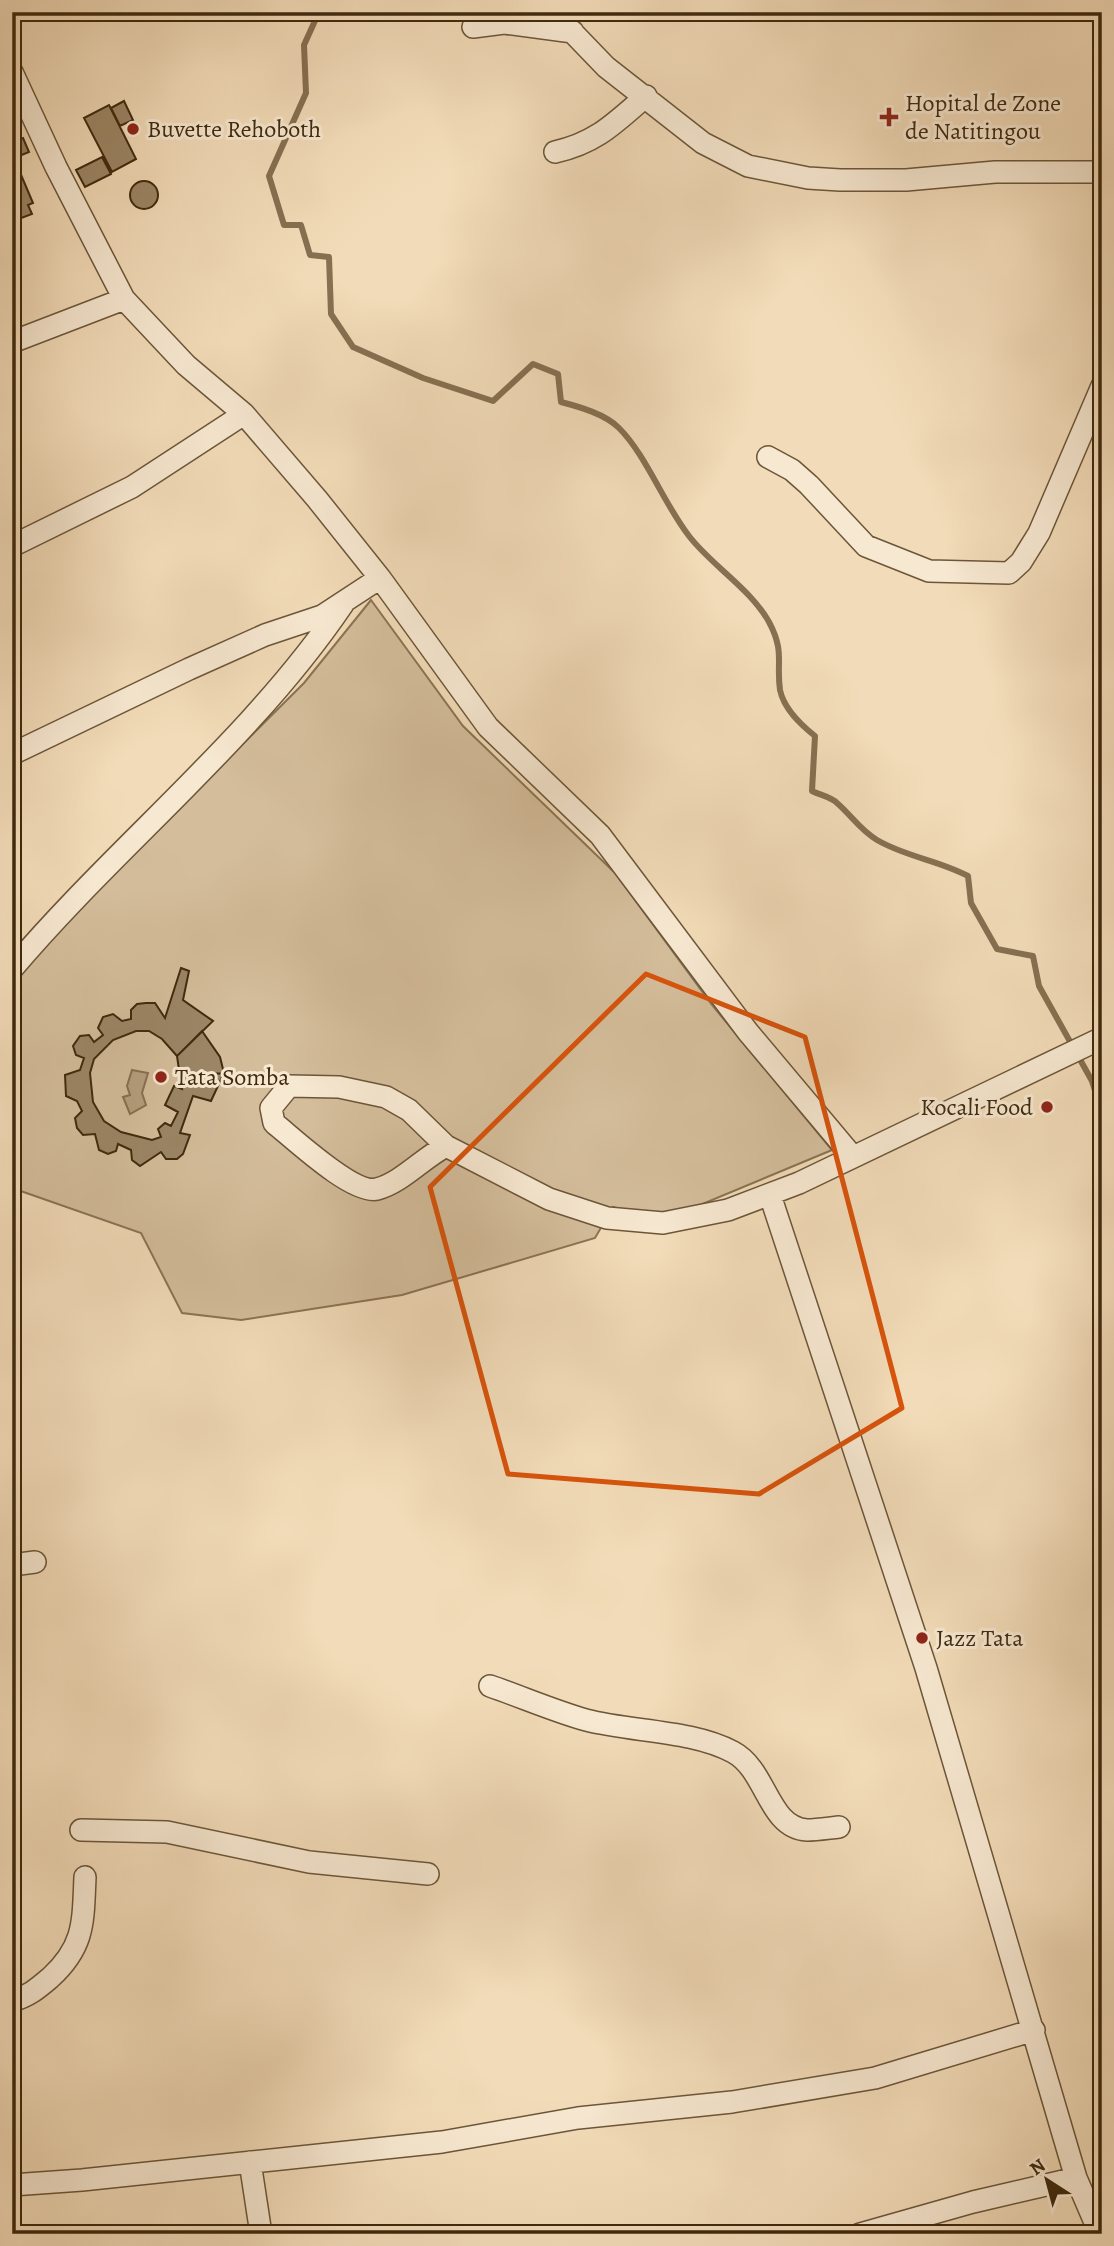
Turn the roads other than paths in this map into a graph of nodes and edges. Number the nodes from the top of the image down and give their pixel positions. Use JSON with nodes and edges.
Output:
{"nodes":[{"id":1,"x":553,"y":12,"type":"edge"},
{"id":2,"x":472,"y":27,"type":"dead end"},
{"id":3,"x":573,"y":32,"type":"junction"},
{"id":4,"x":12,"y":72,"type":"edge"},
{"id":5,"x":646,"y":96,"type":"junction"},
{"id":6,"x":555,"y":152,"type":"dead end"},
{"id":7,"x":1102,"y":172,"type":"edge"},
{"id":8,"x":124,"y":299,"type":"junction"},
{"id":9,"x":12,"y":342,"type":"edge"},
{"id":10,"x":1102,"y":386,"type":"edge"},
{"id":11,"x":244,"y":414,"type":"junction"},
{"id":12,"x":768,"y":457,"type":"dead end"},
{"id":13,"x":12,"y":546,"type":"edge"},
{"id":14,"x":380,"y":578,"type":"junction"},
{"id":15,"x":342,"y":604,"type":"junction"},
{"id":16,"x":12,"y":754,"type":"edge"},
{"id":17,"x":12,"y":969,"type":"edge"},
{"id":18,"x":1102,"y":1038,"type":"edge"},
{"id":19,"x":446,"y":1146,"type":"junction"},
{"id":20,"x":853,"y":1157,"type":"junction"},
{"id":21,"x":770,"y":1195,"type":"junction"},
{"id":22,"x":35,"y":1562,"type":"dead end"},
{"id":23,"x":12,"y":1564,"type":"edge"},
{"id":24,"x":490,"y":1686,"type":"dead end"},
{"id":25,"x":839,"y":1826,"type":"dead end"},
{"id":26,"x":81,"y":1830,"type":"dead end"},
{"id":27,"x":428,"y":1874,"type":"dead end"},
{"id":28,"x":85,"y":1877,"type":"dead end"},
{"id":29,"x":12,"y":2001,"type":"edge"},
{"id":30,"x":1034,"y":2031,"type":"junction"},
{"id":31,"x":250,"y":2162,"type":"junction"},
{"id":32,"x":1076,"y":2178,"type":"junction"},
{"id":33,"x":12,"y":2185,"type":"edge"},
{"id":34,"x":261,"y":2234,"type":"edge"},
{"id":35,"x":860,"y":2234,"type":"edge"},
{"id":36,"x":1100,"y":2234,"type":"edge"}],
"edges":[{"from":1,"to":3,"type":"street"},
{"from":2,"to":3,"type":"street"},
{"from":3,"to":5,"type":"street"},
{"from":4,"to":8,"type":"street"},
{"from":5,"to":6,"type":"street"},
{"from":5,"to":7,"type":"street"},
{"from":8,"to":9,"type":"street"},
{"from":8,"to":11,"type":"street"},
{"from":10,"to":12,"type":"street"},
{"from":11,"to":13,"type":"street"},
{"from":11,"to":14,"type":"street"},
{"from":14,"to":15,"type":"street"},
{"from":14,"to":20,"type":"street"},
{"from":15,"to":16,"type":"street"},
{"from":15,"to":17,"type":"street"},
{"from":18,"to":20,"type":"street"},
{"from":19,"to":19,"type":"street"},
{"from":19,"to":21,"type":"street"},
{"from":20,"to":21,"type":"street"},
{"from":21,"to":30,"type":"street"},
{"from":22,"to":23,"type":"street"},
{"from":24,"to":25,"type":"street"},
{"from":26,"to":27,"type":"street"},
{"from":28,"to":29,"type":"street"},
{"from":30,"to":31,"type":"street"},
{"from":30,"to":32,"type":"street"},
{"from":31,"to":33,"type":"street"},
{"from":31,"to":34,"type":"street"},
{"from":32,"to":35,"type":"street"},
{"from":32,"to":36,"type":"street"}]}
